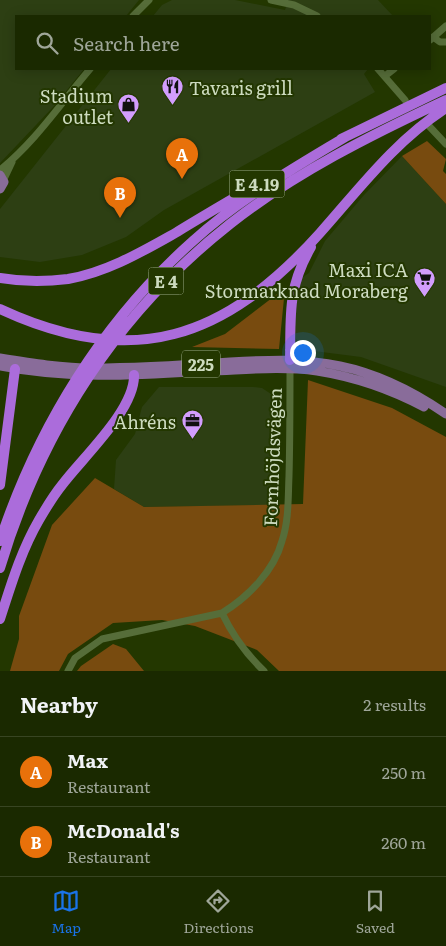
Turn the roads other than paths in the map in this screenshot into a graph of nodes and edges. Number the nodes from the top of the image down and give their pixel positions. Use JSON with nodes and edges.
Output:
{"nodes":[{"id":1,"x":144,"y":0,"type":"edge"},
{"id":2,"x":150,"y":0,"type":"edge"},
{"id":3,"x":271,"y":0,"type":"edge"},
{"id":4,"x":135,"y":15,"type":"edge"},
{"id":5,"x":315,"y":15,"type":"edge"},
{"id":6,"x":446,"y":26,"type":"edge"},
{"id":7,"x":431,"y":39,"type":"edge"},
{"id":8,"x":446,"y":42,"type":"edge"},
{"id":9,"x":89,"y":70,"type":"edge"},
{"id":10,"x":379,"y":70,"type":"edge"},
{"id":11,"x":393,"y":70,"type":"edge"},
{"id":12,"x":385,"y":76,"type":"junction"},
{"id":13,"x":446,"y":88,"type":"edge"},
{"id":14,"x":406,"y":100,"type":"dead end"},
{"id":15,"x":446,"y":100,"type":"edge"},
{"id":16,"x":446,"y":108,"type":"edge"},
{"id":17,"x":429,"y":126,"type":"dead end"},
{"id":18,"x":347,"y":136,"type":"junction"},
{"id":19,"x":446,"y":144,"type":"edge"},
{"id":20,"x":14,"y":159,"type":"junction"},
{"id":21,"x":0,"y":170,"type":"edge"},
{"id":22,"x":2,"y":177,"type":"edge"},
{"id":23,"x":0,"y":189,"type":"edge"},
{"id":24,"x":319,"y":234,"type":"junction"},
{"id":25,"x":0,"y":278,"type":"edge"},
{"id":26,"x":0,"y":309,"type":"edge"},
{"id":27,"x":0,"y":358,"type":"edge"},
{"id":28,"x":290,"y":360,"type":"junction"},
{"id":29,"x":306,"y":361,"type":"joint"},
{"id":30,"x":28,"y":363,"type":"junction"},
{"id":31,"x":0,"y":366,"type":"edge"},
{"id":32,"x":126,"y":367,"type":"junction"},
{"id":33,"x":16,"y":369,"type":"junction"},
{"id":34,"x":111,"y":372,"type":"junction"},
{"id":35,"x":134,"y":375,"type":"junction"},
{"id":36,"x":446,"y":414,"type":"edge"},
{"id":37,"x":446,"y":420,"type":"edge"},
{"id":38,"x":0,"y":485,"type":"edge"},
{"id":39,"x":0,"y":541,"type":"edge"},
{"id":40,"x":0,"y":568,"type":"edge"},
{"id":41,"x":222,"y":613,"type":"junction"},
{"id":42,"x":0,"y":619,"type":"edge"},
{"id":43,"x":68,"y":671,"type":"edge"},
{"id":44,"x":264,"y":671,"type":"edge"}],
"edges":[{"from":1,"to":4,"type":"street"},
{"from":2,"to":4,"type":"street"},
{"from":3,"to":5,"type":"street"},
{"from":6,"to":7,"type":"street"},
{"from":7,"to":8,"type":"street"},
{"from":9,"to":20,"type":"street"},
{"from":10,"to":12,"type":"street"},
{"from":11,"to":12,"type":"street"},
{"from":12,"to":14,"type":"street"},
{"from":13,"to":18,"type":"highway","number":"E 4"},
{"from":15,"to":40,"type":"highway","number":"E 4"},
{"from":16,"to":24,"type":"highway"},
{"from":17,"to":19,"type":"street"},
{"from":18,"to":25,"type":"highway","number":"E 4.19"},
{"from":18,"to":39,"type":"highway","number":"E 4"},
{"from":20,"to":21,"type":"street"},
{"from":20,"to":22,"type":"street"},
{"from":22,"to":23,"type":"main road"},
{"from":24,"to":26,"type":"highway"},
{"from":24,"to":28,"type":"highway"},
{"from":27,"to":30,"type":"main road","number":"225"},
{"from":28,"to":29,"type":"highway"},
{"from":28,"to":32,"type":"main road","number":"225"},
{"from":28,"to":35,"type":"main road","number":"225"},
{"from":28,"to":37,"type":"main road","number":"225"},
{"from":28,"to":41,"type":"street","name":"Fornhöjdsvägen"},
{"from":29,"to":36,"type":"main road"},
{"from":30,"to":33,"type":"main road"},
{"from":30,"to":34,"type":"main road","number":"225"},
{"from":31,"to":33,"type":"main road","number":"225"},
{"from":32,"to":34,"type":"main road","number":"225"},
{"from":32,"to":35,"type":"main road"},
{"from":33,"to":34,"type":"main road","number":"225"},
{"from":33,"to":38,"type":"highway"},
{"from":34,"to":35,"type":"main road","number":"225"},
{"from":35,"to":42,"type":"highway"},
{"from":41,"to":43,"type":"street","name":"Fornhöjdsvägen"},
{"from":41,"to":44,"type":"street"}]}
